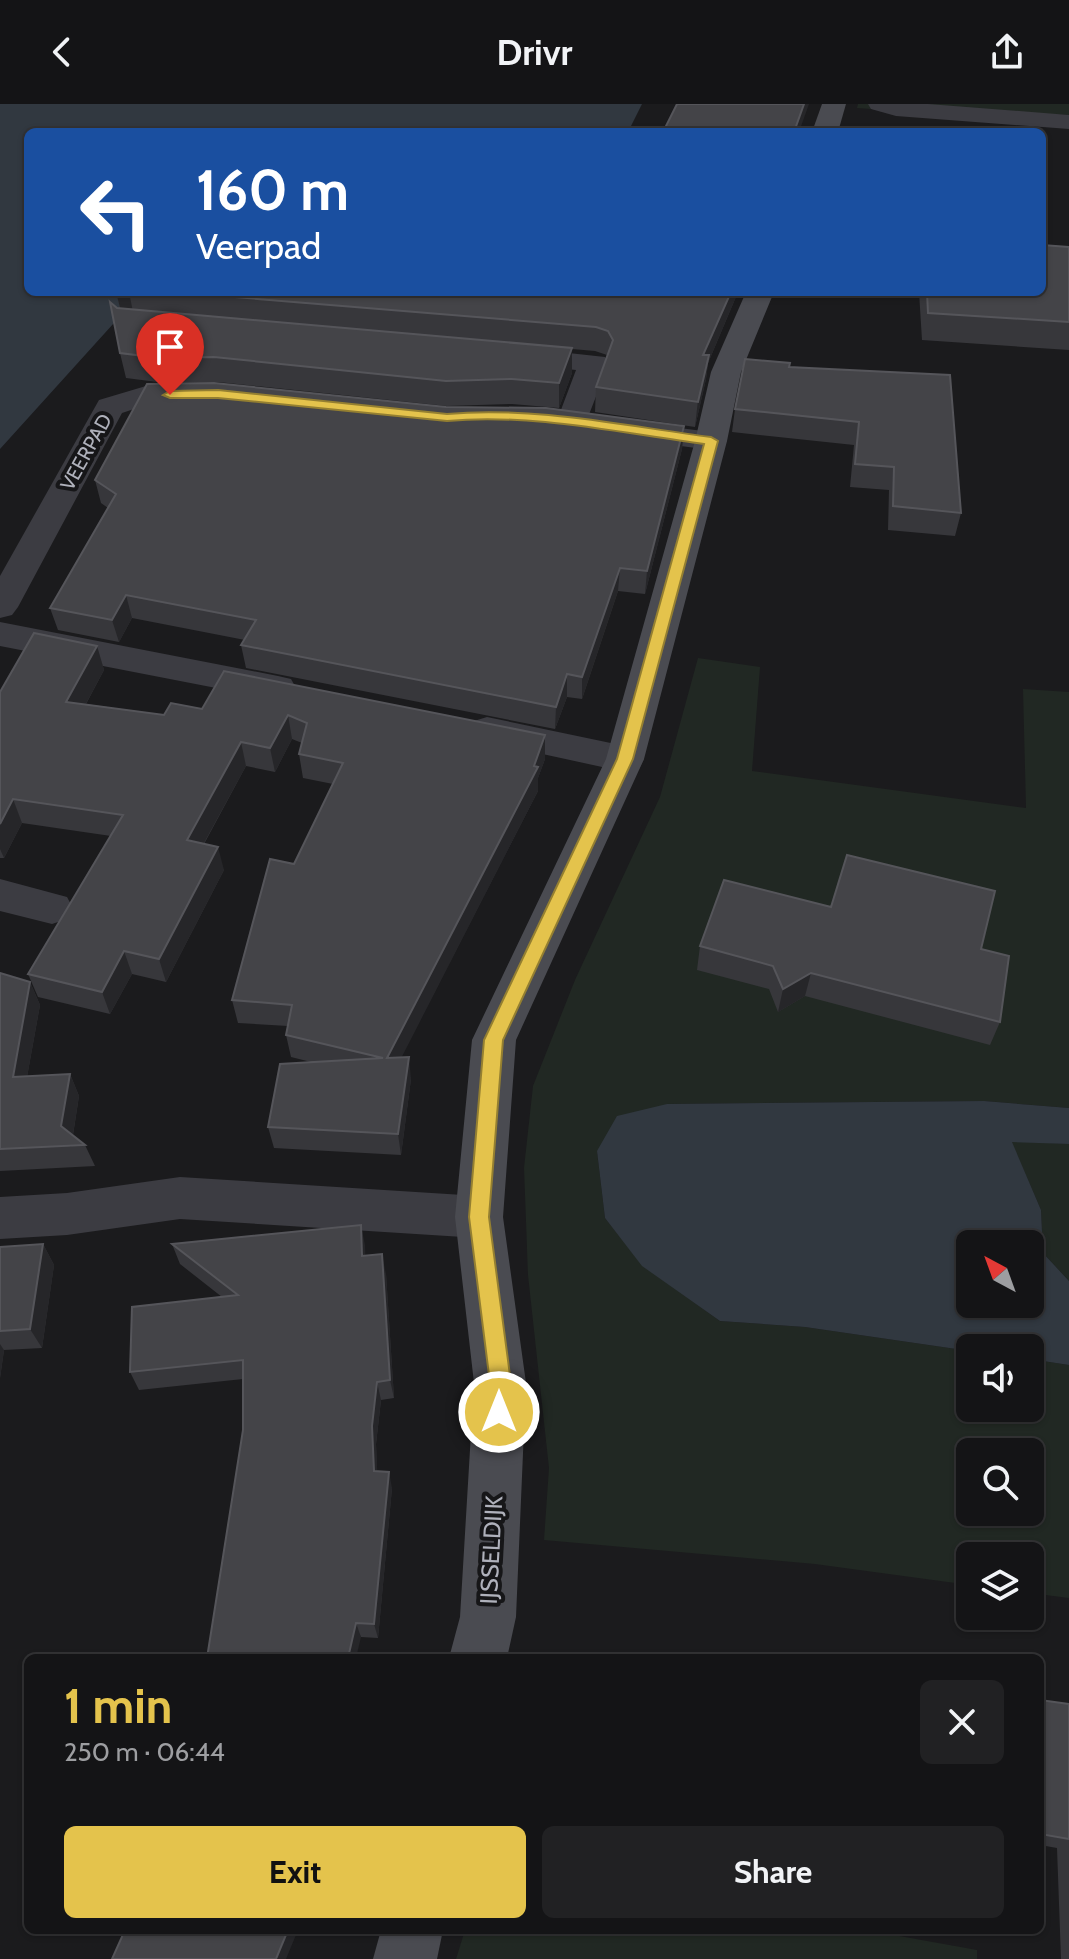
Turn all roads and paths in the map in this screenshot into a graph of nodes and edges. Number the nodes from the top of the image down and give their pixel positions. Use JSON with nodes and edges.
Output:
{"nodes":[{"id":1,"x":834,"y":104,"type":"edge"},
{"id":2,"x":880,"y":104,"type":"edge"},
{"id":3,"x":1069,"y":122,"type":"edge"},
{"id":4,"x":826,"y":128,"type":"edge"},
{"id":5,"x":758,"y":296,"type":"edge"},
{"id":6,"x":482,"y":353,"type":"edge"},
{"id":7,"x":234,"y":396,"type":"edge"},
{"id":8,"x":711,"y":441,"type":"junction"},
{"id":9,"x":0,"y":607,"type":"edge"},
{"id":10,"x":0,"y":634,"type":"edge"},
{"id":11,"x":306,"y":694,"type":"edge"},
{"id":12,"x":458,"y":724,"type":"edge"},
{"id":13,"x":625,"y":759,"type":"junction"},
{"id":14,"x":0,"y":895,"type":"edge"},
{"id":15,"x":52,"y":908,"type":"dead end"},
{"id":16,"x":479,"y":1217,"type":"junction"},
{"id":17,"x":0,"y":1218,"type":"edge"},
{"id":18,"x":479,"y":1654,"type":"edge"},
{"id":19,"x":411,"y":1934,"type":"edge"},
{"id":20,"x":405,"y":1959,"type":"edge"}],
"edges":[{"from":1,"to":4,"type":"street"},
{"from":2,"to":3,"type":"street"},
{"from":5,"to":8,"type":"street","name":"IJSSELDIJK"},
{"from":6,"to":8,"type":"street"},
{"from":7,"to":9,"type":"street","name":"VEERPAD"},
{"from":8,"to":13,"type":"street","name":"IJSSELDIJK"},
{"from":10,"to":11,"type":"street"},
{"from":12,"to":13,"type":"street"},
{"from":13,"to":16,"type":"street","name":"IJSSELDIJK"},
{"from":14,"to":15,"type":"street"},
{"from":16,"to":17,"type":"street"},
{"from":16,"to":18,"type":"street","name":"IJSSELDIJK"},
{"from":19,"to":20,"type":"street"}]}
